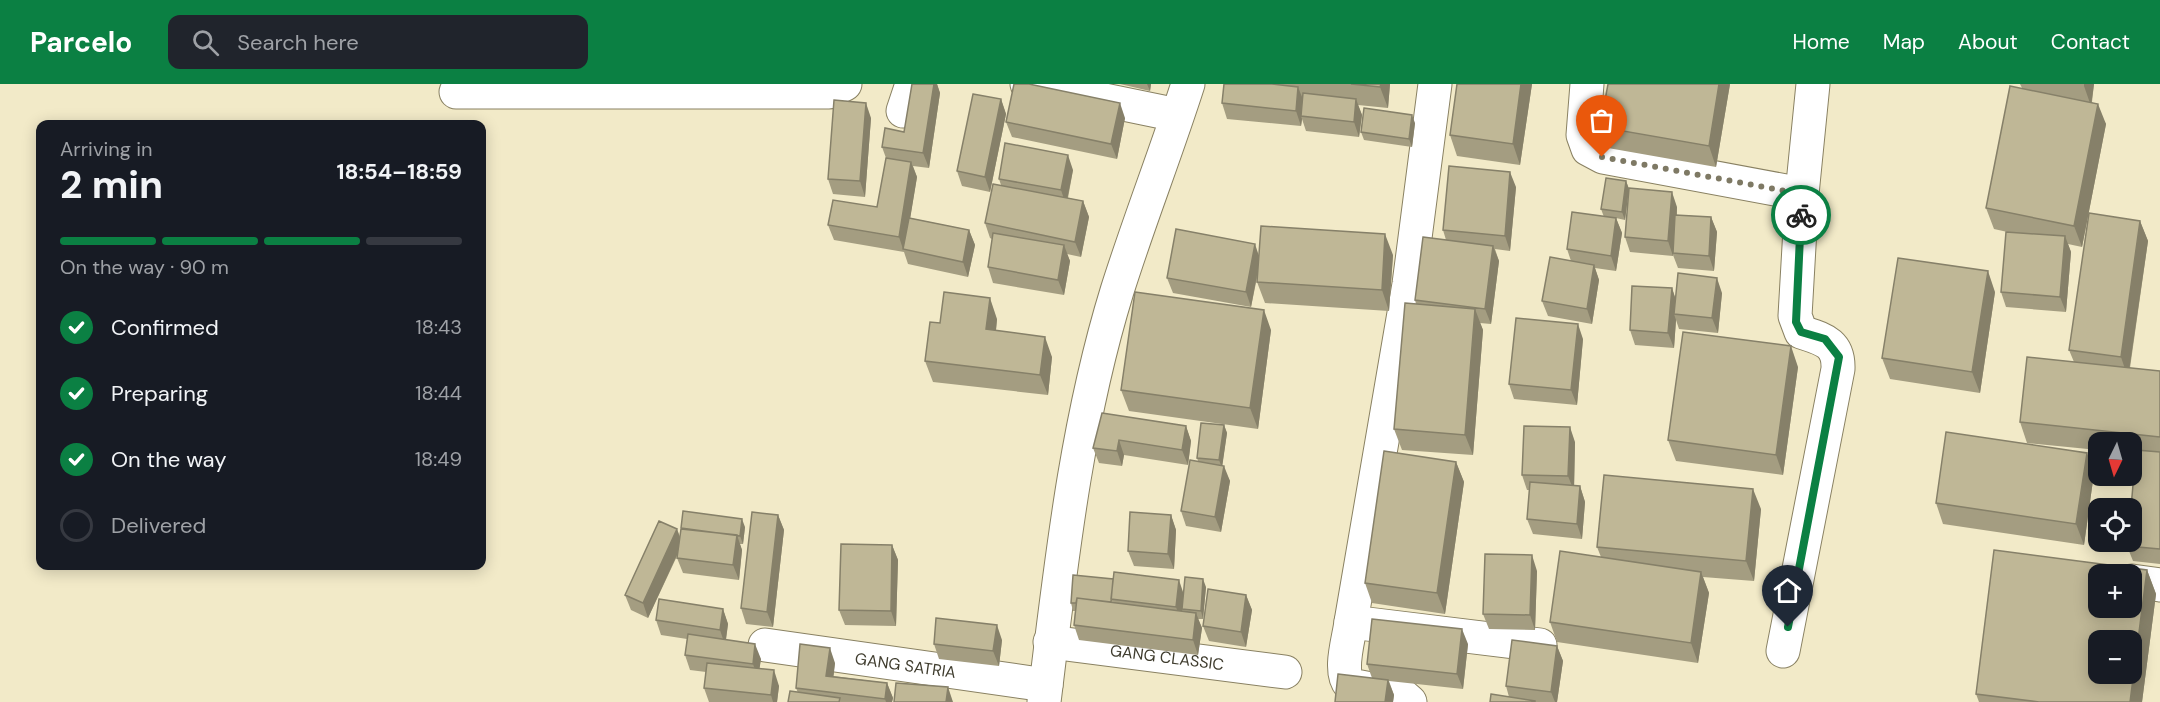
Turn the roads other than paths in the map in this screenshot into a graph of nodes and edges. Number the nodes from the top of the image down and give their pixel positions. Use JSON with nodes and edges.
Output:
{"nodes":[{"id":1,"x":845,"y":84,"type":"edge"},
{"id":2,"x":1027,"y":84,"type":"edge"},
{"id":3,"x":1188,"y":84,"type":"edge"},
{"id":4,"x":1435,"y":84,"type":"edge"},
{"id":5,"x":1587,"y":84,"type":"edge"},
{"id":6,"x":1813,"y":84,"type":"edge"},
{"id":7,"x":456,"y":92,"type":"dead end"},
{"id":8,"x":1177,"y":115,"type":"junction"},
{"id":9,"x":1802,"y":194,"type":"junction"},
{"id":10,"x":2142,"y":582,"type":"edge"},
{"id":11,"x":2160,"y":585,"type":"edge"},
{"id":12,"x":1351,"y":622,"type":"junction"},
{"id":13,"x":1050,"y":642,"type":"junction"},
{"id":14,"x":765,"y":645,"type":"dead end"},
{"id":15,"x":1540,"y":645,"type":"edge"},
{"id":16,"x":1784,"y":651,"type":"dead end"},
{"id":17,"x":1285,"y":672,"type":"dead end"},
{"id":18,"x":1045,"y":694,"type":"edge"},
{"id":19,"x":1410,"y":702,"type":"edge"}],
"edges":[{"from":1,"to":7,"type":"street"},
{"from":2,"to":8,"type":"street"},
{"from":3,"to":8,"type":"street"},
{"from":4,"to":12,"type":"street"},
{"from":5,"to":9,"type":"street"},
{"from":6,"to":9,"type":"street"},
{"from":8,"to":13,"type":"street"},
{"from":9,"to":16,"type":"street"},
{"from":10,"to":11,"type":"street"},
{"from":12,"to":15,"type":"street"},
{"from":12,"to":19,"type":"street"},
{"from":13,"to":17,"type":"street","name":"GANG CLASSIC"},
{"from":13,"to":18,"type":"street"},
{"from":14,"to":18,"type":"street","name":"GANG SATRIA"}]}
